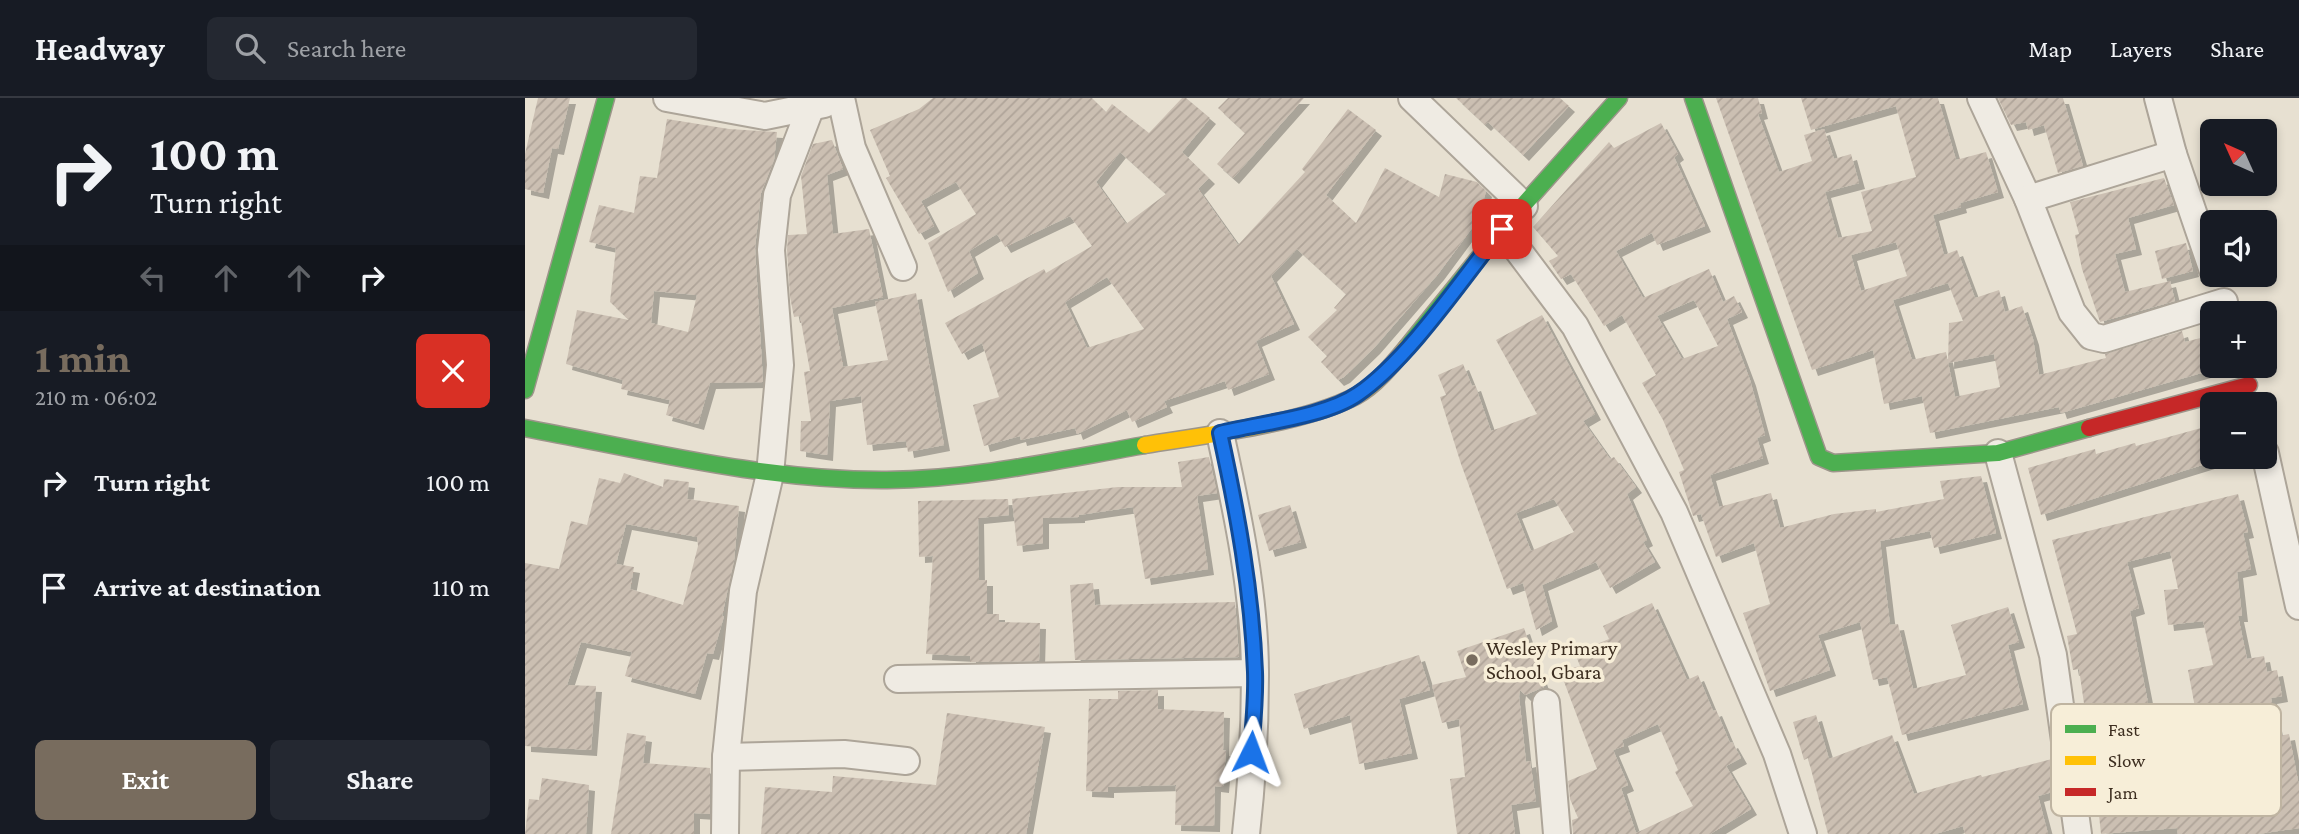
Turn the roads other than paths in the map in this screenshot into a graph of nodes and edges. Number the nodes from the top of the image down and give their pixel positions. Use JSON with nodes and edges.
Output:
{"nodes":[{"id":1,"x":606,"y":98,"type":"edge"},
{"id":2,"x":667,"y":98,"type":"edge"},
{"id":3,"x":841,"y":98,"type":"edge"},
{"id":4,"x":1412,"y":98,"type":"edge"},
{"id":5,"x":1619,"y":98,"type":"edge"},
{"id":6,"x":1693,"y":98,"type":"edge"},
{"id":7,"x":1981,"y":98,"type":"edge"},
{"id":8,"x":2158,"y":98,"type":"edge"},
{"id":9,"x":810,"y":109,"type":"junction"},
{"id":10,"x":2173,"y":154,"type":"junction"},
{"id":11,"x":2028,"y":199,"type":"junction"},
{"id":12,"x":1524,"y":206,"type":"junction"},
{"id":13,"x":1502,"y":229,"type":"junction"},
{"id":14,"x":2200,"y":233,"type":"edge"},
{"id":15,"x":903,"y":267,"type":"dead end"},
{"id":16,"x":2200,"y":314,"type":"edge"},
{"id":17,"x":2249,"y":385,"type":"edge"},
{"id":18,"x":525,"y":390,"type":"edge"},
{"id":19,"x":525,"y":428,"type":"edge"},
{"id":20,"x":1220,"y":433,"type":"junction"},
{"id":21,"x":1998,"y":453,"type":"junction"},
{"id":22,"x":2269,"y":469,"type":"edge"},
{"id":23,"x":770,"y":474,"type":"junction"},
{"id":24,"x":2299,"y":606,"type":"edge"},
{"id":25,"x":1255,"y":673,"type":"junction"},
{"id":26,"x":898,"y":679,"type":"dead end"},
{"id":27,"x":1546,"y":703,"type":"dead end"},
{"id":28,"x":2060,"y":704,"type":"edge"},
{"id":29,"x":726,"y":757,"type":"junction"},
{"id":30,"x":906,"y":761,"type":"dead end"},
{"id":31,"x":2076,"y":816,"type":"edge"},
{"id":32,"x":725,"y":834,"type":"edge"},
{"id":33,"x":1246,"y":834,"type":"edge"},
{"id":34,"x":1557,"y":834,"type":"edge"},
{"id":35,"x":1803,"y":834,"type":"edge"},
{"id":36,"x":2078,"y":834,"type":"edge"}],
"edges":[{"from":1,"to":18,"type":"street"},
{"from":2,"to":9,"type":"street"},
{"from":3,"to":9,"type":"street"},
{"from":3,"to":15,"type":"street"},
{"from":4,"to":12,"type":"street"},
{"from":5,"to":12,"type":"street"},
{"from":6,"to":21,"type":"street"},
{"from":7,"to":11,"type":"street"},
{"from":8,"to":10,"type":"street"},
{"from":9,"to":23,"type":"street"},
{"from":10,"to":11,"type":"street"},
{"from":10,"to":14,"type":"street"},
{"from":11,"to":16,"type":"street"},
{"from":12,"to":13,"type":"street"},
{"from":13,"to":20,"type":"street"},
{"from":13,"to":35,"type":"street"},
{"from":17,"to":21,"type":"street"},
{"from":19,"to":23,"type":"street"},
{"from":20,"to":23,"type":"street"},
{"from":20,"to":25,"type":"street"},
{"from":21,"to":28,"type":"street"},
{"from":22,"to":24,"type":"street"},
{"from":23,"to":29,"type":"street"},
{"from":25,"to":26,"type":"street"},
{"from":25,"to":33,"type":"street"},
{"from":27,"to":34,"type":"street"},
{"from":29,"to":30,"type":"street"},
{"from":29,"to":32,"type":"street"},
{"from":31,"to":36,"type":"street"}]}
